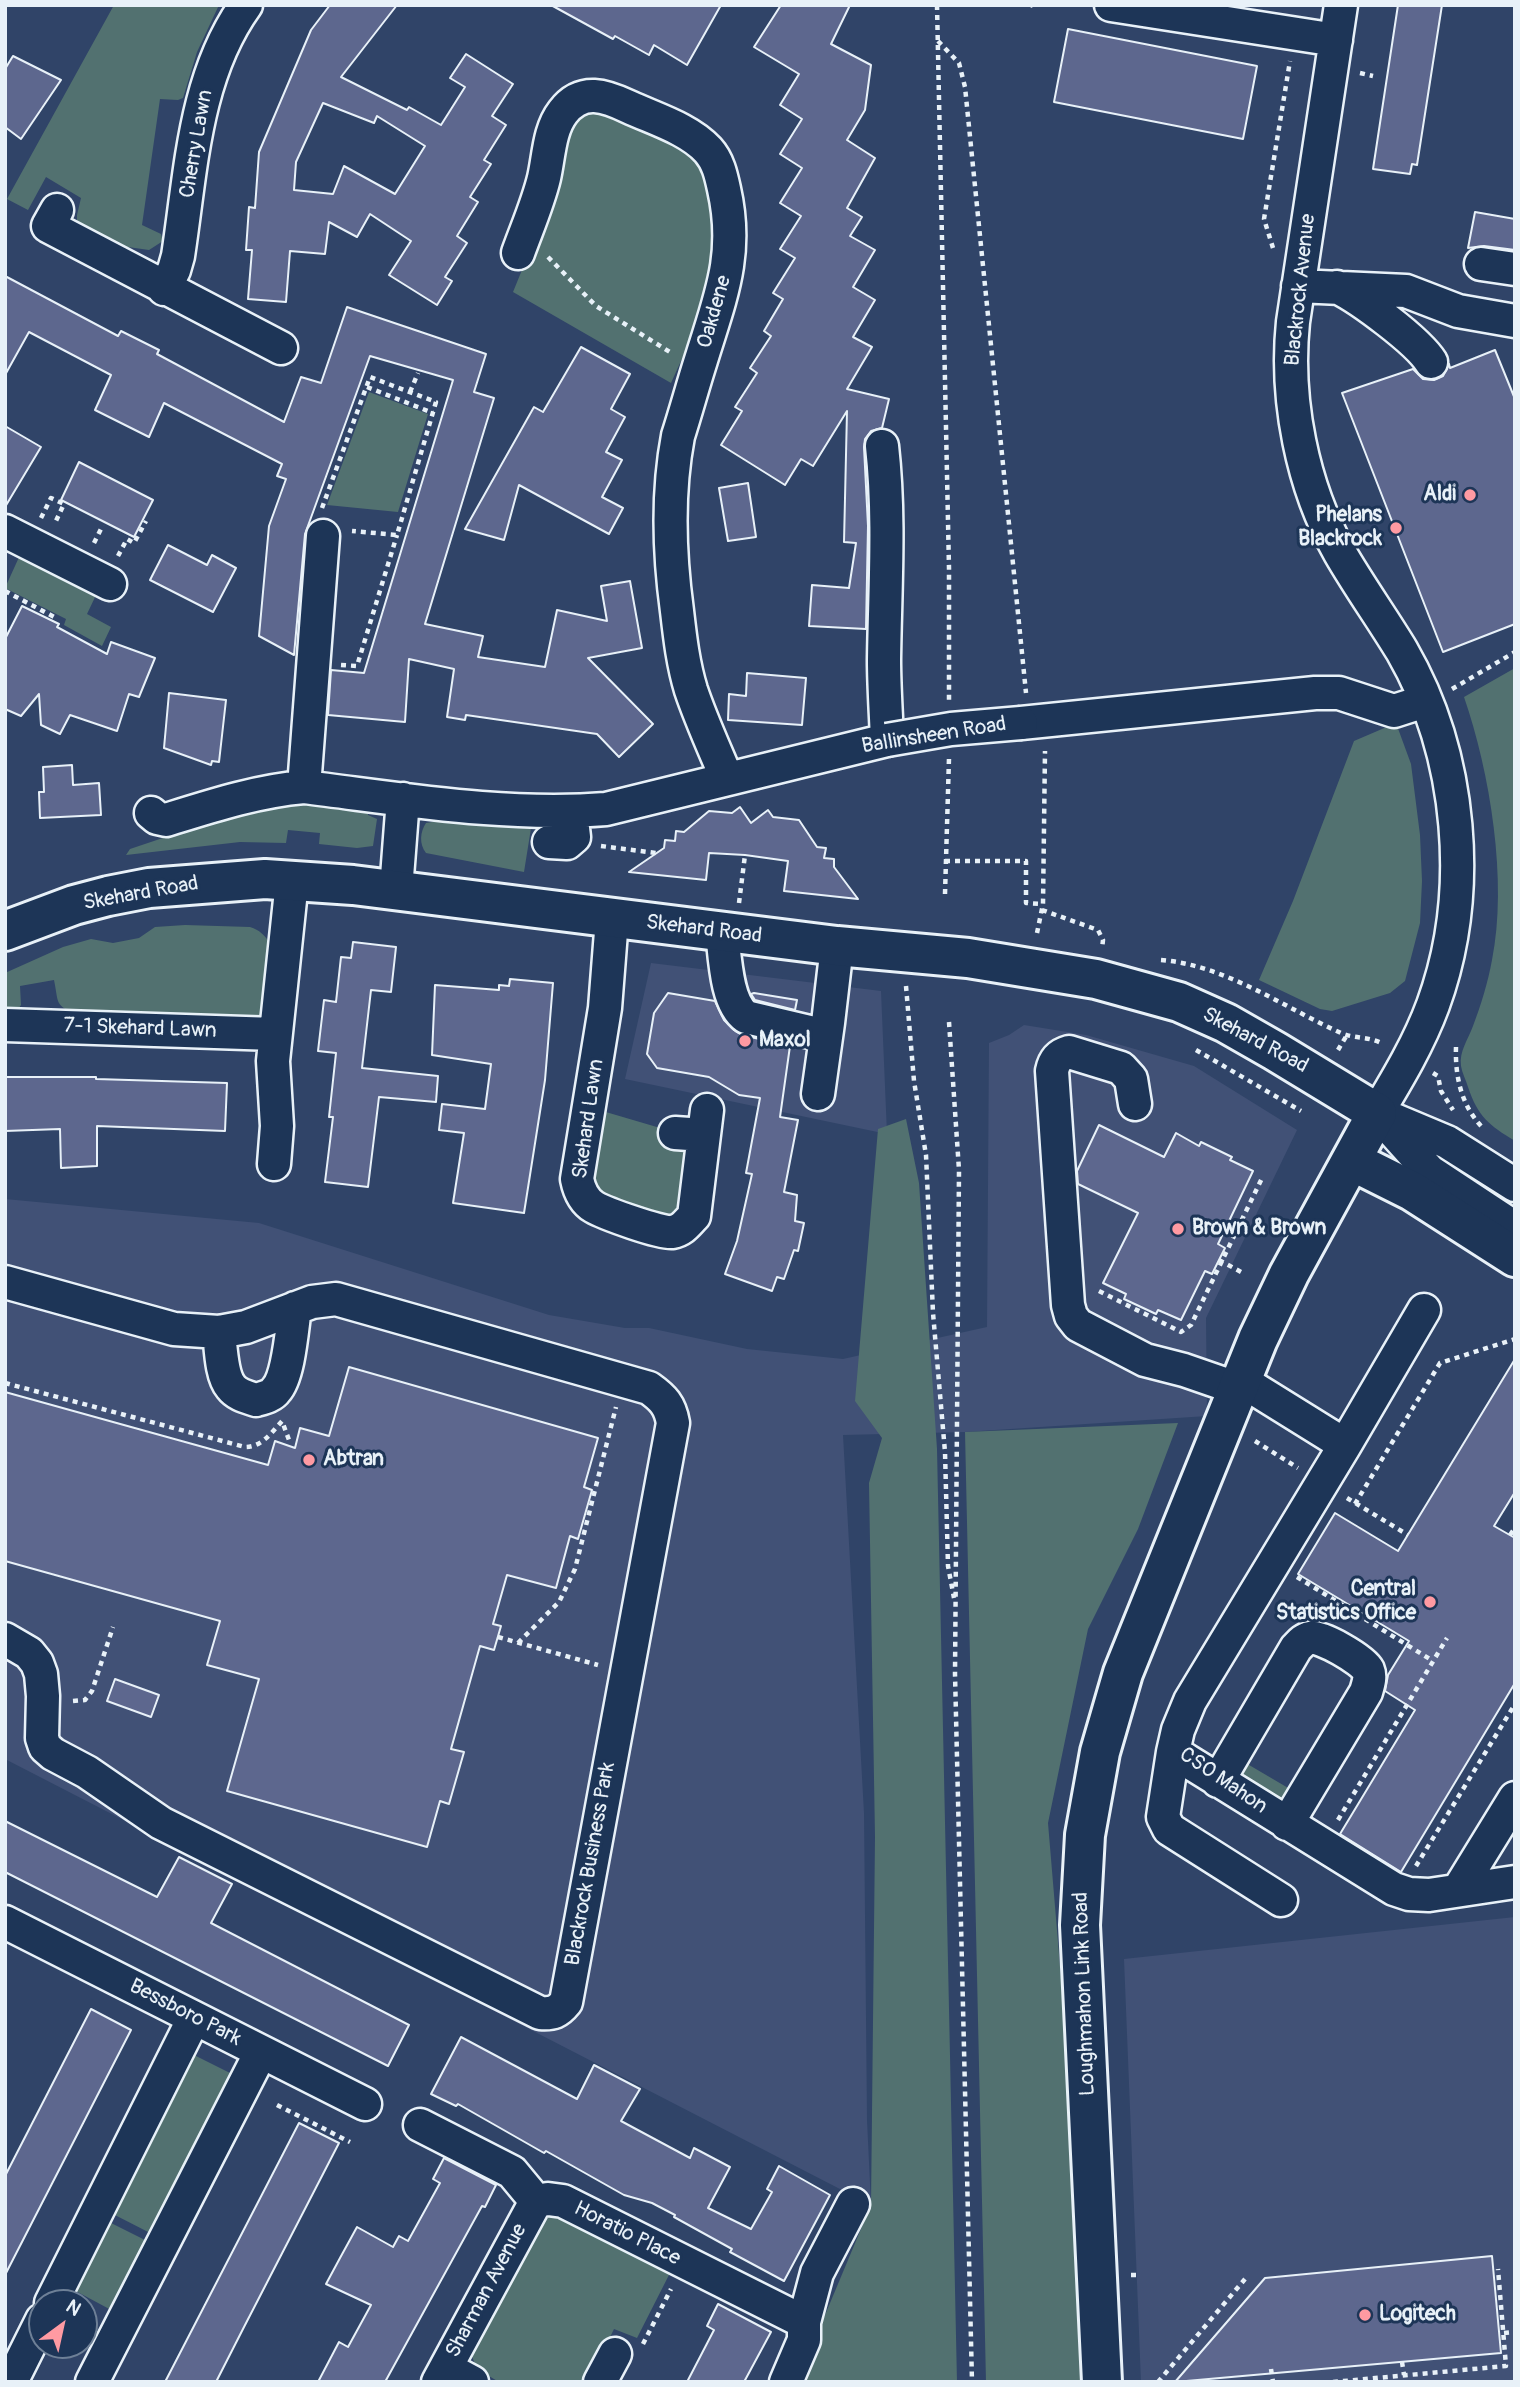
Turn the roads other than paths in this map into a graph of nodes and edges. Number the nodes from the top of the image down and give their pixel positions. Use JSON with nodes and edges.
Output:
{"nodes":[{"id":1,"x":246,"y":5,"type":"edge"},
{"id":2,"x":1111,"y":5,"type":"edge"},
{"id":3,"x":1342,"y":5,"type":"edge"},
{"id":4,"x":1336,"y":40,"type":"junction"},
{"id":5,"x":57,"y":209,"type":"dead end"},
{"id":6,"x":522,"y":244,"type":"road end"},
{"id":7,"x":1481,"y":264,"type":"dead end"},
{"id":8,"x":1515,"y":269,"type":"edge"},
{"id":9,"x":1298,"y":286,"type":"junction"},
{"id":10,"x":1336,"y":287,"type":"junction"},
{"id":11,"x":164,"y":289,"type":"junction"},
{"id":12,"x":1515,"y":321,"type":"edge"},
{"id":13,"x":281,"y":348,"type":"dead end"},
{"id":14,"x":1431,"y":362,"type":"dead end"},
{"id":15,"x":882,"y":446,"type":"dead end"},
{"id":16,"x":5,"y":531,"type":"edge"},
{"id":17,"x":322,"y":532,"type":"road end"},
{"id":18,"x":112,"y":574,"type":"road end"},
{"id":19,"x":1435,"y":697,"type":"junction"},
{"id":20,"x":887,"y":740,"type":"junction"},
{"id":21,"x":727,"y":779,"type":"junction"},
{"id":22,"x":304,"y":787,"type":"junction"},
{"id":23,"x":403,"y":799,"type":"junction"},
{"id":24,"x":151,"y":813,"type":"dead end"},
{"id":25,"x":292,"y":881,"type":"junction"},
{"id":26,"x":396,"y":890,"type":"junction"},
{"id":27,"x":731,"y":918,"type":"junction"},
{"id":28,"x":612,"y":919,"type":"junction"},
{"id":29,"x":5,"y":931,"type":"edge"},
{"id":30,"x":836,"y":946,"type":"junction"},
{"id":31,"x":828,"y":1023,"type":"junction"},
{"id":32,"x":5,"y":1025,"type":"edge"},
{"id":33,"x":275,"y":1034,"type":"junction"},
{"id":34,"x":818,"y":1094,"type":"dead end"},
{"id":35,"x":1135,"y":1104,"type":"dead end"},
{"id":36,"x":1377,"y":1113,"type":"junction"},
{"id":37,"x":695,"y":1126,"type":"dead end"},
{"id":38,"x":1352,"y":1161,"type":"junction"},
{"id":39,"x":274,"y":1164,"type":"dead end"},
{"id":40,"x":1515,"y":1185,"type":"edge"},
{"id":41,"x":1515,"y":1228,"type":"edge"},
{"id":42,"x":1515,"y":1256,"type":"edge"},
{"id":43,"x":5,"y":1282,"type":"edge"},
{"id":44,"x":295,"y":1308,"type":"junction"},
{"id":45,"x":1424,"y":1310,"type":"dead end"},
{"id":46,"x":219,"y":1332,"type":"junction"},
{"id":47,"x":1240,"y":1385,"type":"junction"},
{"id":48,"x":1345,"y":1445,"type":"junction"},
{"id":49,"x":5,"y":1639,"type":"edge"},
{"id":50,"x":1173,"y":1752,"type":"junction"},
{"id":51,"x":1218,"y":1781,"type":"junction"},
{"id":52,"x":1515,"y":1798,"type":"edge"},
{"id":53,"x":1287,"y":1824,"type":"junction"},
{"id":54,"x":1515,"y":1882,"type":"edge"},
{"id":55,"x":1459,"y":1889,"type":"junction"},
{"id":56,"x":1281,"y":1900,"type":"dead end"},
{"id":57,"x":5,"y":1922,"type":"edge"},
{"id":58,"x":194,"y":2018,"type":"junction"},
{"id":59,"x":261,"y":2052,"type":"junction"},
{"id":60,"x":365,"y":2104,"type":"dead end"},
{"id":61,"x":420,"y":2125,"type":"dead end"},
{"id":62,"x":536,"y":2201,"type":"junction"},
{"id":63,"x":853,"y":2204,"type":"dead end"},
{"id":64,"x":58,"y":2289,"type":"edge"},
{"id":65,"x":804,"y":2322,"type":"junction"},
{"id":66,"x":629,"y":2350,"type":"road end"},
{"id":67,"x":28,"y":2351,"type":"edge"},
{"id":68,"x":452,"y":2377,"type":"edge"},
{"id":69,"x":15,"y":2380,"type":"edge"},
{"id":70,"x":92,"y":2382,"type":"edge"},
{"id":71,"x":600,"y":2382,"type":"edge"},
{"id":72,"x":786,"y":2382,"type":"edge"},
{"id":73,"x":1102,"y":2382,"type":"edge"}],
"edges":[{"from":1,"to":11,"type":"street","name":"Cherry Lawn"},
{"from":2,"to":4,"type":"street"},
{"from":3,"to":4,"type":"street","name":"Blackrock Avenue"},
{"from":4,"to":9,"type":"street","name":"Blackrock Avenue"},
{"from":5,"to":11,"type":"street"},
{"from":6,"to":21,"type":"street","name":"Oakdene"},
{"from":7,"to":8,"type":"street"},
{"from":9,"to":10,"type":"street"},
{"from":9,"to":19,"type":"street","name":"Blackrock Avenue"},
{"from":10,"to":12,"type":"street"},
{"from":10,"to":14,"type":"street"},
{"from":11,"to":13,"type":"street"},
{"from":15,"to":20,"type":"street"},
{"from":16,"to":18,"type":"street"},
{"from":17,"to":22,"type":"street"},
{"from":19,"to":20,"type":"street","name":"Ballinsheen Road","bridge":true},
{"from":19,"to":36,"type":"street","name":"Blackrock Avenue"},
{"from":20,"to":21,"type":"street","name":"Ballinsheen Road"},
{"from":21,"to":23,"type":"street","name":"Ballinsheen Road"},
{"from":22,"to":23,"type":"street","name":"Ballinsheen Road"},
{"from":22,"to":24,"type":"street","name":"Ballinsheen Road"},
{"from":23,"to":26,"type":"street"},
{"from":25,"to":26,"type":"main road","name":"Skehard Road"},
{"from":25,"to":29,"type":"main road","name":"Skehard Road"},
{"from":25,"to":33,"type":"street"},
{"from":26,"to":28,"type":"main road","name":"Skehard Road"},
{"from":27,"to":28,"type":"main road","name":"Skehard Road"},
{"from":27,"to":30,"type":"main road","name":"Skehard Road"},
{"from":27,"to":31,"type":"street"},
{"from":28,"to":37,"type":"street","name":"Skehard Lawn"},
{"from":30,"to":31,"type":"street"},
{"from":30,"to":36,"type":"main road","name":"Skehard Road"},
{"from":31,"to":34,"type":"street"},
{"from":32,"to":33,"type":"street","name":"7-1 Skehard Lawn"},
{"from":33,"to":39,"type":"street"},
{"from":35,"to":47,"type":"street"},
{"from":36,"to":38,"type":"main road","name":"Loughmahon Link Road"},
{"from":36,"to":40,"type":"street","name":"Skehard Road"},
{"from":36,"to":41,"type":"street","name":"Skehard Road"},
{"from":38,"to":42,"type":"main road"},
{"from":38,"to":47,"type":"main road","name":"Loughmahon Link Road"},
{"from":43,"to":46,"type":"street","name":"Blackrock Business Park"},
{"from":44,"to":46,"type":"street","name":"Blackrock Business Park"},
{"from":44,"to":46,"type":"street"},
{"from":44,"to":49,"type":"street","name":"Blackrock Business Park"},
{"from":45,"to":48,"type":"street","name":"CSO Mahon"},
{"from":47,"to":48,"type":"street"},
{"from":47,"to":73,"type":"main road","name":"Loughmahon Link Road"},
{"from":48,"to":50,"type":"street","name":"CSO Mahon"},
{"from":50,"to":51,"type":"street","name":"CSO Mahon"},
{"from":50,"to":56,"type":"street"},
{"from":51,"to":53,"type":"street","name":"CSO Mahon"},
{"from":51,"to":53,"type":"street"},
{"from":52,"to":55,"type":"street"},
{"from":53,"to":55,"type":"street","name":"CSO Mahon"},
{"from":54,"to":55,"type":"street","name":"CSO Mahon"},
{"from":57,"to":58,"type":"street","name":"Bessboro Park"},
{"from":58,"to":59,"type":"street","name":"Bessboro Park"},
{"from":58,"to":64,"type":"street"},
{"from":59,"to":60,"type":"street","name":"Bessboro Park"},
{"from":59,"to":70,"type":"street"},
{"from":61,"to":62,"type":"street"},
{"from":62,"to":65,"type":"street","name":"Horatio Place"},
{"from":62,"to":68,"type":"street","name":"Sharman Avenue"},
{"from":63,"to":65,"type":"street"},
{"from":65,"to":72,"type":"street"},
{"from":66,"to":71,"type":"street"},
{"from":67,"to":69,"type":"street"}]}
